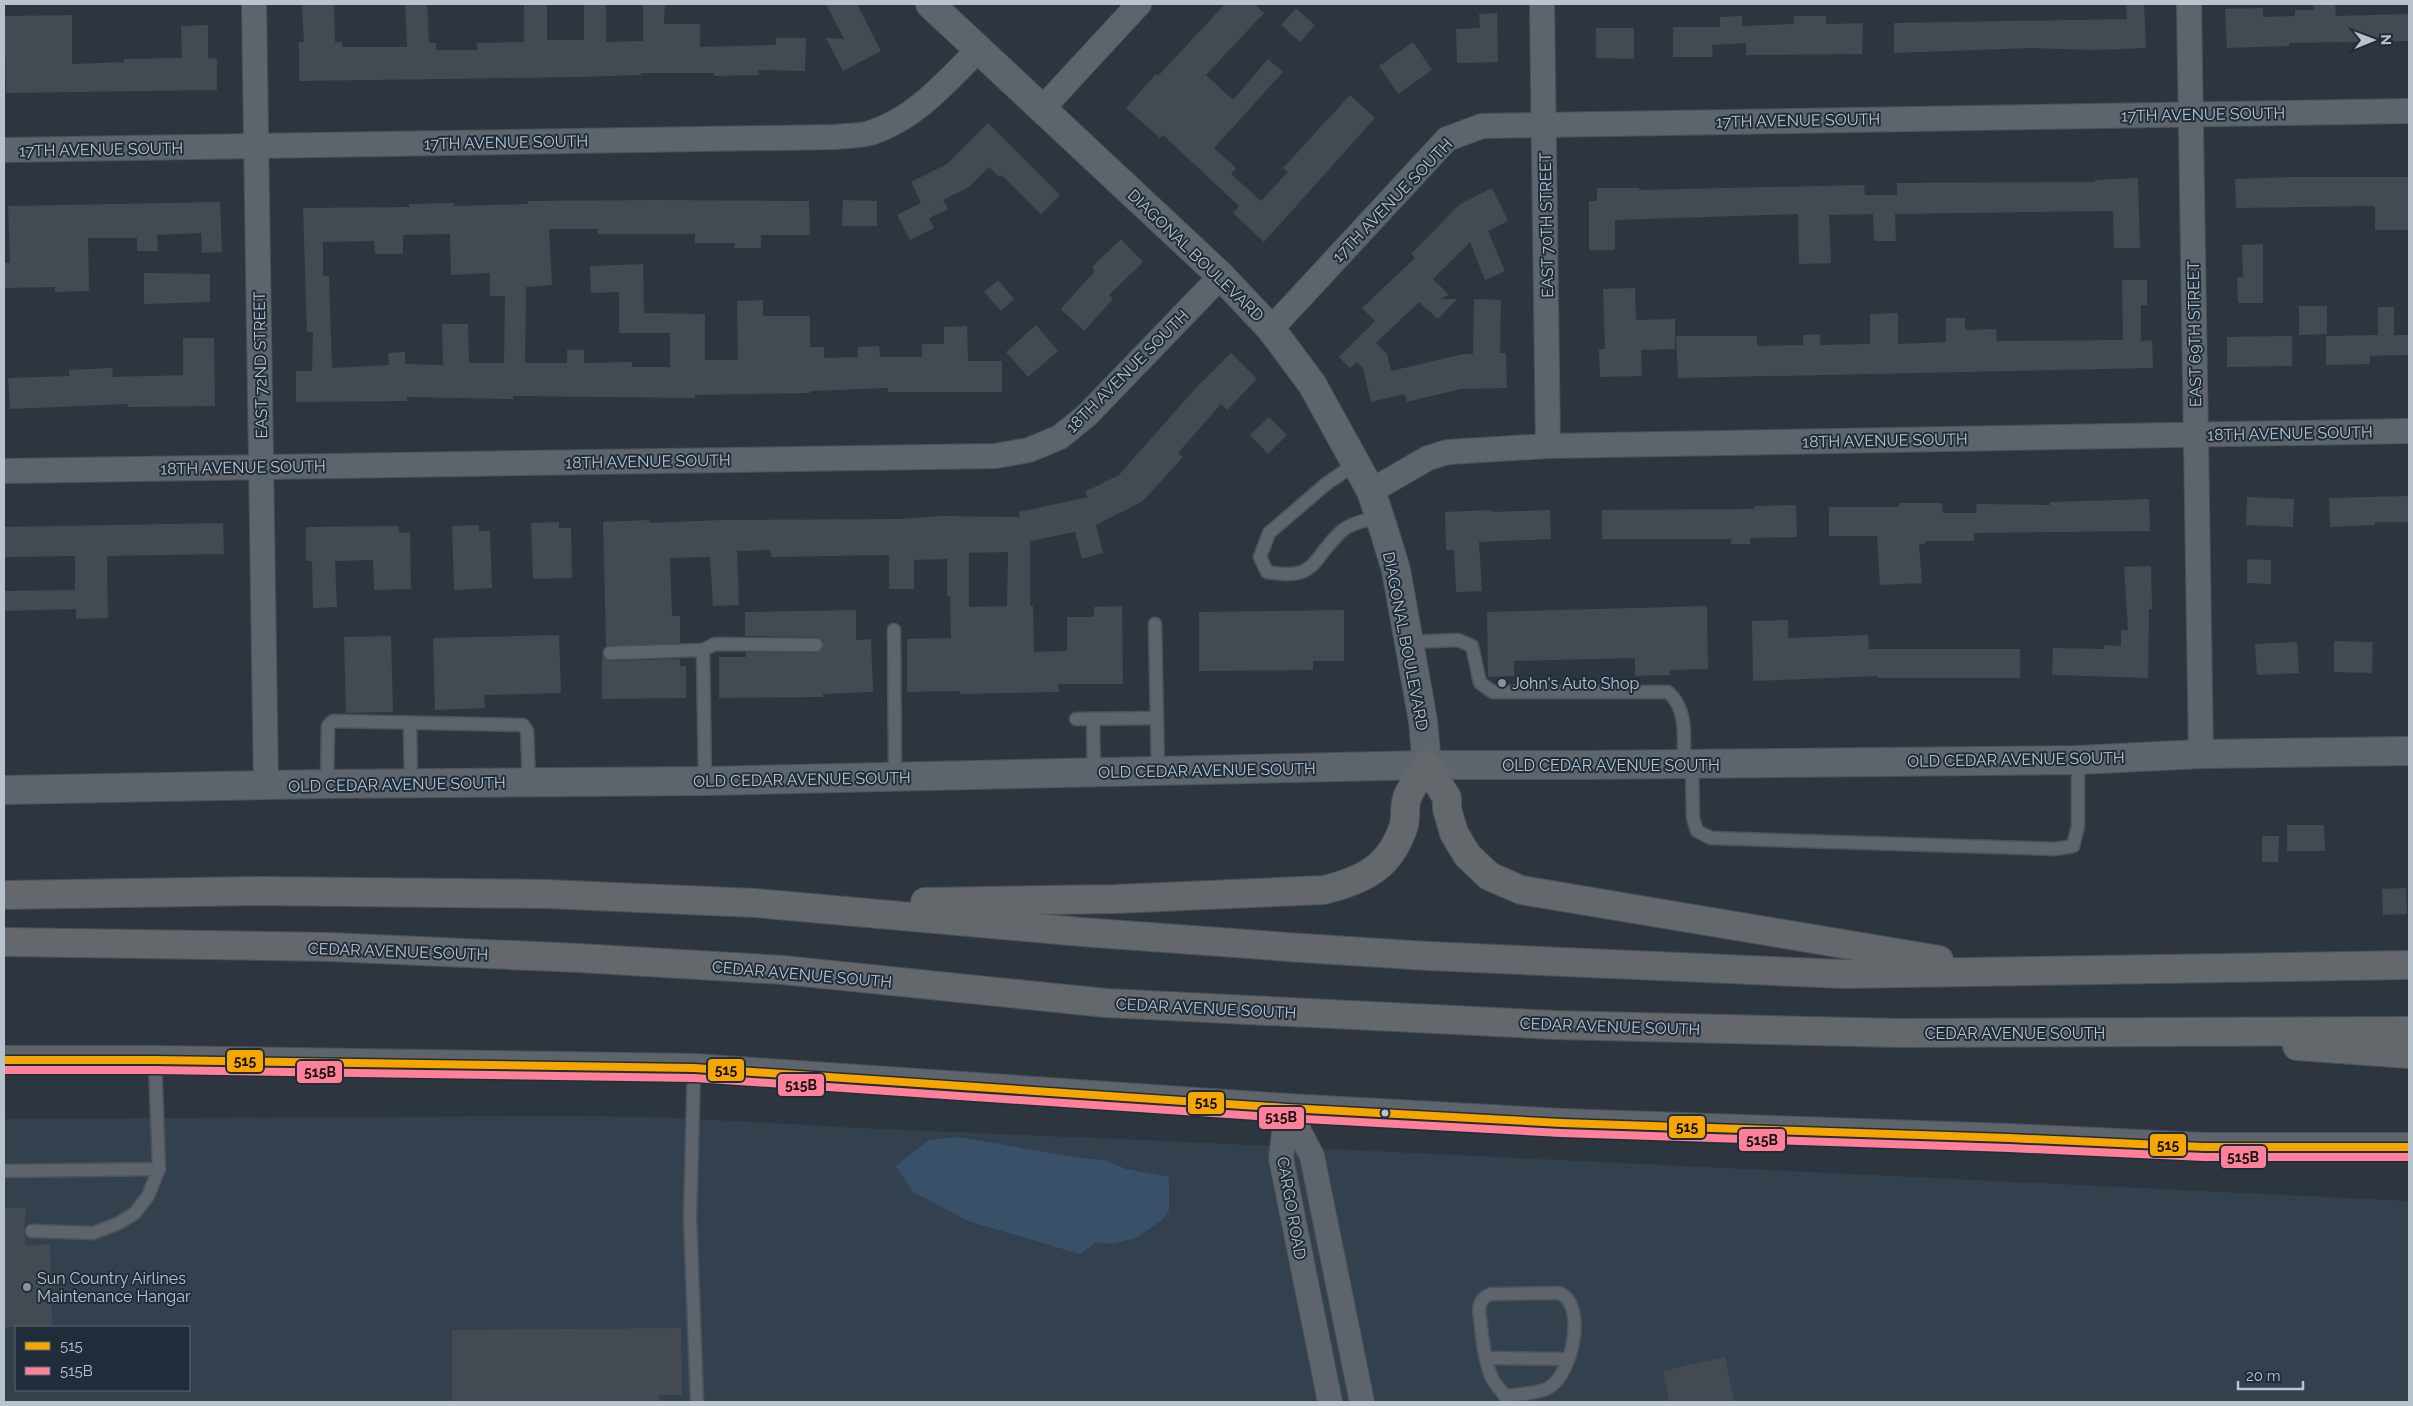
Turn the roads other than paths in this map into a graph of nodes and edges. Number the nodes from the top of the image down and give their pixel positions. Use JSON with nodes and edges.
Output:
{"nodes":[{"id":1,"x":254,"y":4,"type":"edge"},
{"id":2,"x":930,"y":4,"type":"edge"},
{"id":3,"x":1139,"y":4,"type":"edge"},
{"id":4,"x":1542,"y":4,"type":"edge"},
{"id":5,"x":2189,"y":4,"type":"edge"},
{"id":6,"x":979,"y":49,"type":"junction"},
{"id":7,"x":1042,"y":109,"type":"junction"},
{"id":8,"x":2409,"y":111,"type":"edge"},
{"id":9,"x":2191,"y":115,"type":"junction"},
{"id":10,"x":1544,"y":124,"type":"junction"},
{"id":11,"x":256,"y":146,"type":"junction"},
{"id":12,"x":4,"y":150,"type":"edge"},
{"id":13,"x":1221,"y":276,"type":"junction"},
{"id":14,"x":1271,"y":328,"type":"junction"},
{"id":15,"x":2409,"y":431,"type":"edge"},
{"id":16,"x":2195,"y":434,"type":"junction"},
{"id":17,"x":1548,"y":446,"type":"junction"},
{"id":18,"x":1355,"y":464,"type":"junction"},
{"id":19,"x":262,"y":466,"type":"junction"},
{"id":20,"x":4,"y":471,"type":"edge"},
{"id":21,"x":1375,"y":504,"type":"junction"},
{"id":22,"x":1155,"y":624,"type":"dead end"},
{"id":23,"x":894,"y":630,"type":"dead end"},
{"id":24,"x":1408,"y":642,"type":"junction"},
{"id":25,"x":816,"y":646,"type":"dead end"},
{"id":26,"x":703,"y":650,"type":"junction"},
{"id":27,"x":610,"y":653,"type":"dead end"},
{"id":28,"x":1157,"y":718,"type":"junction"},
{"id":29,"x":1076,"y":719,"type":"dead end"},
{"id":30,"x":1093,"y":719,"type":"junction"},
{"id":31,"x":410,"y":723,"type":"junction"},
{"id":32,"x":2409,"y":751,"type":"edge"},
{"id":33,"x":2200,"y":754,"type":"junction"},
{"id":34,"x":2078,"y":760,"type":"junction"},
{"id":35,"x":1688,"y":764,"type":"junction"},
{"id":36,"x":1427,"y":765,"type":"junction"},
{"id":37,"x":1158,"y":771,"type":"junction"},
{"id":38,"x":1094,"y":772,"type":"junction"},
{"id":39,"x":895,"y":777,"type":"junction"},
{"id":40,"x":705,"y":781,"type":"junction"},
{"id":41,"x":529,"y":782,"type":"junction"},
{"id":42,"x":411,"y":783,"type":"junction"},
{"id":43,"x":327,"y":784,"type":"junction"},
{"id":44,"x":266,"y":786,"type":"junction"},
{"id":45,"x":4,"y":790,"type":"edge"},
{"id":46,"x":4,"y":895,"type":"edge"},
{"id":47,"x":756,"y":903,"type":"junction"},
{"id":48,"x":4,"y":942,"type":"edge"},
{"id":49,"x":2409,"y":966,"type":"edge"},
{"id":50,"x":2002,"y":971,"type":"junction"},
{"id":51,"x":2230,"y":1031,"type":"junction"},
{"id":52,"x":2409,"y":1031,"type":"edge"},
{"id":53,"x":2409,"y":1054,"type":"edge"},
{"id":54,"x":4,"y":1060,"type":"edge"},
{"id":55,"x":155,"y":1060,"type":"junction"},
{"id":56,"x":694,"y":1068,"type":"junction"},
{"id":57,"x":1287,"y":1108,"type":"junction"},
{"id":58,"x":2409,"y":1147,"type":"edge"},
{"id":59,"x":159,"y":1169,"type":"junction"},
{"id":60,"x":4,"y":1171,"type":"edge"},
{"id":61,"x":32,"y":1231,"type":"dead end"},
{"id":62,"x":1486,"y":1358,"type":"junction"},
{"id":63,"x":1568,"y":1359,"type":"junction"},
{"id":64,"x":1506,"y":1399,"type":"edge"},
{"id":65,"x":698,"y":1402,"type":"edge"},
{"id":66,"x":1330,"y":1402,"type":"edge"},
{"id":67,"x":1362,"y":1402,"type":"edge"}],
"edges":[{"from":1,"to":11,"type":"street","name":"EAST 72ND STREET"},
{"from":2,"to":6,"type":"street","name":"DIAGONAL BOULEVARD"},
{"from":3,"to":7,"type":"street"},
{"from":4,"to":10,"type":"street","name":"EAST 70TH STREET"},
{"from":5,"to":9,"type":"street","name":"EAST 69TH STREET"},
{"from":6,"to":7,"type":"street","name":"DIAGONAL BOULEVARD"},
{"from":6,"to":11,"type":"street","name":"17TH AVENUE SOUTH"},
{"from":7,"to":13,"type":"street","name":"DIAGONAL BOULEVARD"},
{"from":8,"to":9,"type":"street","name":"17TH AVENUE SOUTH"},
{"from":9,"to":10,"type":"street","name":"17TH AVENUE SOUTH"},
{"from":9,"to":16,"type":"street","name":"EAST 69TH STREET"},
{"from":10,"to":14,"type":"street","name":"17TH AVENUE SOUTH"},
{"from":10,"to":17,"type":"street","name":"EAST 70TH STREET"},
{"from":11,"to":12,"type":"street","name":"17TH AVENUE SOUTH"},
{"from":11,"to":19,"type":"street","name":"EAST 72ND STREET"},
{"from":13,"to":14,"type":"street","name":"DIAGONAL BOULEVARD"},
{"from":13,"to":19,"type":"street","name":"18TH AVENUE SOUTH"},
{"from":14,"to":18,"type":"street","name":"DIAGONAL BOULEVARD"},
{"from":15,"to":16,"type":"street","name":"18TH AVENUE SOUTH"},
{"from":16,"to":17,"type":"street","name":"18TH AVENUE SOUTH"},
{"from":16,"to":33,"type":"street","name":"EAST 69TH STREET"},
{"from":17,"to":21,"type":"street","name":"18TH AVENUE SOUTH"},
{"from":18,"to":21,"type":"street","name":"DIAGONAL BOULEVARD"},
{"from":18,"to":21,"type":"lane"},
{"from":19,"to":20,"type":"street","name":"18TH AVENUE SOUTH"},
{"from":19,"to":44,"type":"street","name":"EAST 72ND STREET"},
{"from":21,"to":24,"type":"street","name":"DIAGONAL BOULEVARD"},
{"from":22,"to":28,"type":"lane"},
{"from":23,"to":39,"type":"lane"},
{"from":24,"to":35,"type":"lane"},
{"from":24,"to":36,"type":"street","name":"DIAGONAL BOULEVARD"},
{"from":25,"to":26,"type":"lane"},
{"from":26,"to":27,"type":"lane"},
{"from":26,"to":40,"type":"lane"},
{"from":28,"to":30,"type":"lane"},
{"from":28,"to":37,"type":"lane"},
{"from":29,"to":30,"type":"lane"},
{"from":30,"to":38,"type":"lane"},
{"from":31,"to":41,"type":"lane"},
{"from":31,"to":42,"type":"lane"},
{"from":31,"to":43,"type":"lane"},
{"from":32,"to":33,"type":"street","name":"OLD CEDAR AVENUE SOUTH"},
{"from":33,"to":34,"type":"street","name":"OLD CEDAR AVENUE SOUTH"},
{"from":34,"to":35,"type":"street","name":"OLD CEDAR AVENUE SOUTH"},
{"from":34,"to":35,"type":"lane"},
{"from":35,"to":36,"type":"street","name":"OLD CEDAR AVENUE SOUTH"},
{"from":36,"to":37,"type":"street","name":"OLD CEDAR AVENUE SOUTH"},
{"from":36,"to":47,"type":"highway"},
{"from":36,"to":50,"type":"highway"},
{"from":37,"to":38,"type":"street","name":"OLD CEDAR AVENUE SOUTH"},
{"from":38,"to":39,"type":"street","name":"OLD CEDAR AVENUE SOUTH"},
{"from":39,"to":40,"type":"street","name":"OLD CEDAR AVENUE SOUTH"},
{"from":40,"to":41,"type":"street","name":"OLD CEDAR AVENUE SOUTH"},
{"from":41,"to":42,"type":"street","name":"OLD CEDAR AVENUE SOUTH"},
{"from":42,"to":43,"type":"street","name":"OLD CEDAR AVENUE SOUTH"},
{"from":43,"to":44,"type":"street","name":"OLD CEDAR AVENUE SOUTH"},
{"from":44,"to":45,"type":"street","name":"OLD CEDAR AVENUE SOUTH"},
{"from":46,"to":47,"type":"highway"},
{"from":47,"to":50,"type":"highway"},
{"from":48,"to":51,"type":"highway","name":"CEDAR AVENUE SOUTH"},
{"from":49,"to":50,"type":"highway"},
{"from":51,"to":52,"type":"highway","name":"CEDAR AVENUE SOUTH"},
{"from":51,"to":53,"type":"highway"},
{"from":54,"to":55,"type":"street"},
{"from":55,"to":56,"type":"street"},
{"from":55,"to":59,"type":"lane"},
{"from":56,"to":57,"type":"street"},
{"from":56,"to":65,"type":"lane"},
{"from":57,"to":58,"type":"street"},
{"from":57,"to":66,"type":"street","name":"CARGO ROAD"},
{"from":57,"to":67,"type":"street","name":"CARGO ROAD"},
{"from":59,"to":60,"type":"lane"},
{"from":59,"to":61,"type":"lane"},
{"from":62,"to":63,"type":"lane"},
{"from":62,"to":63,"type":"lane"},
{"from":62,"to":64,"type":"lane"},
{"from":63,"to":64,"type":"lane"}]}
